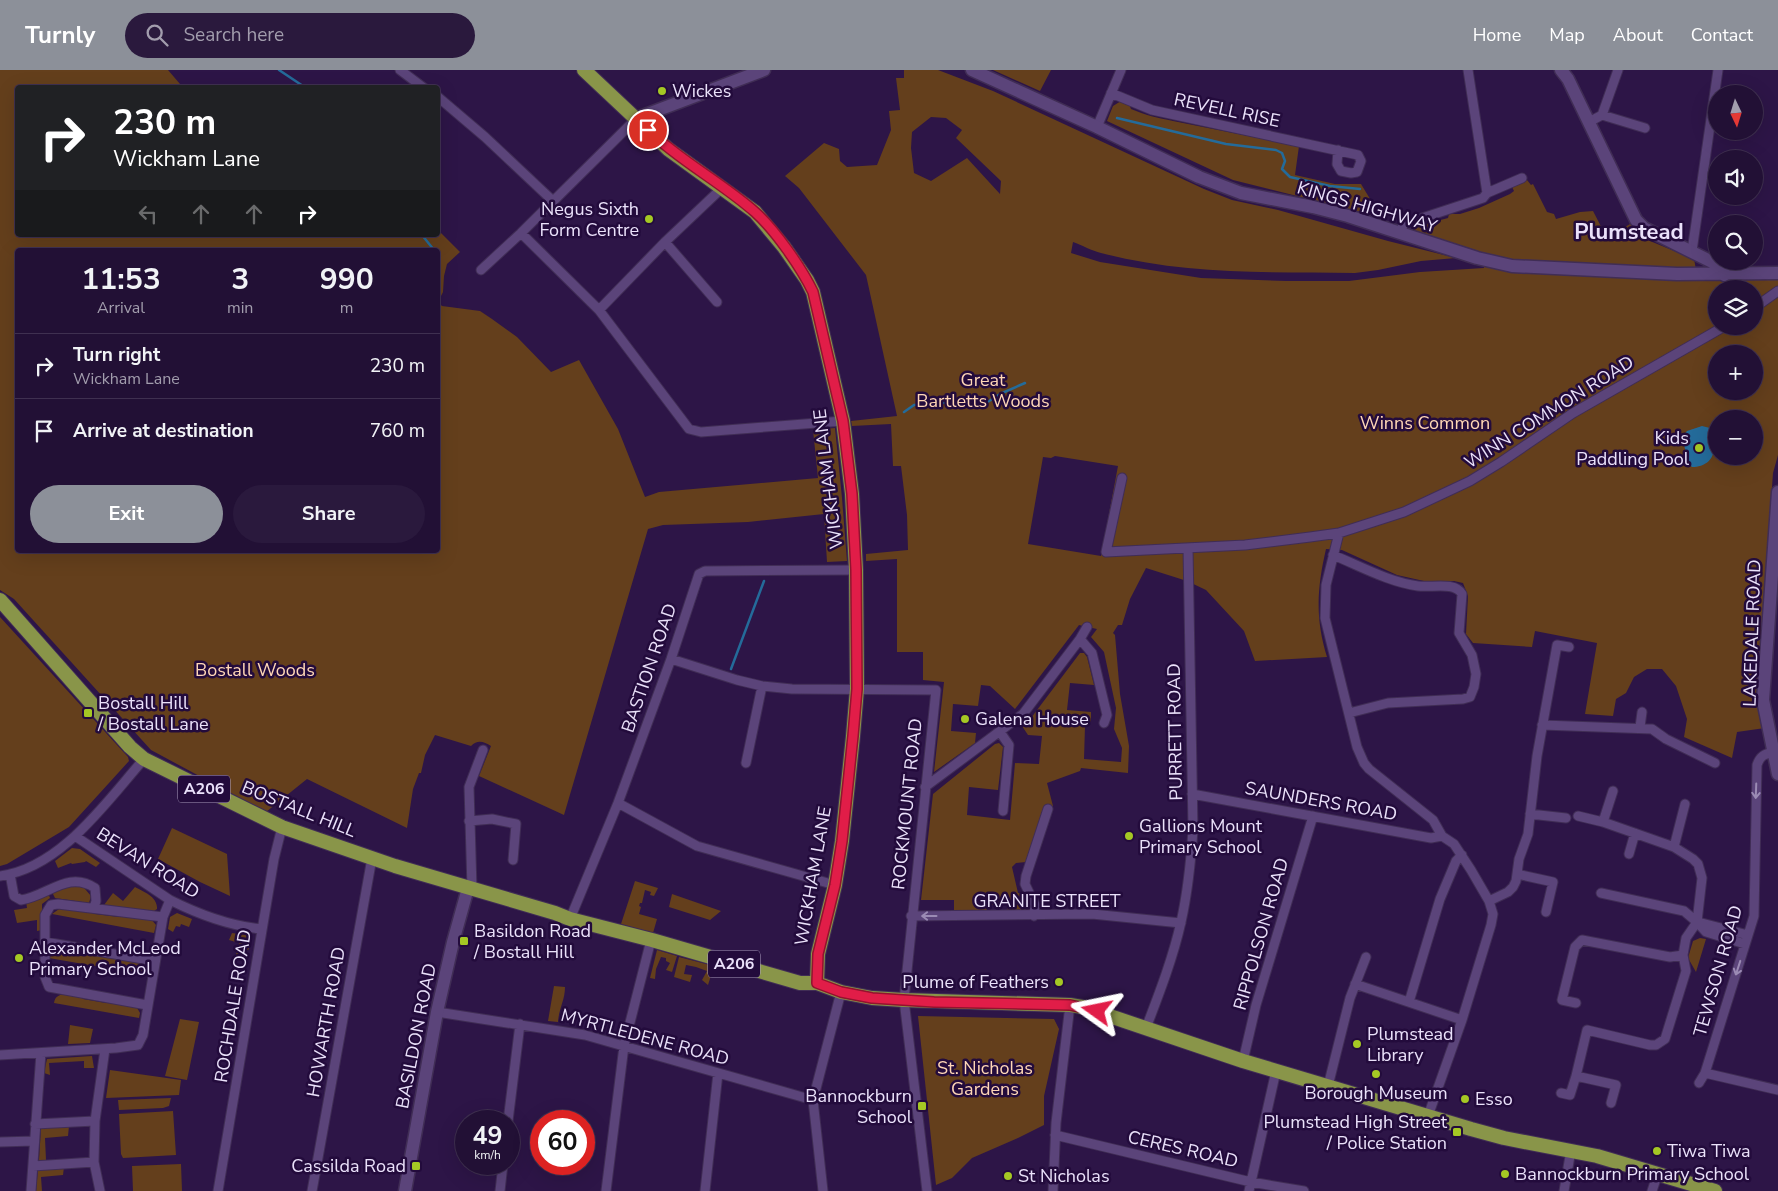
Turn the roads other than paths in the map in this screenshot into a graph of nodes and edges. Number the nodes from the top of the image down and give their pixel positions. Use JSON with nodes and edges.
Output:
{"nodes":[{"id":1,"x":400,"y":70,"type":"edge"},
{"id":2,"x":584,"y":70,"type":"edge"},
{"id":3,"x":764,"y":70,"type":"edge"},
{"id":4,"x":972,"y":70,"type":"edge"},
{"id":5,"x":1121,"y":70,"type":"edge"},
{"id":6,"x":1468,"y":70,"type":"edge"},
{"id":7,"x":1561,"y":70,"type":"edge"},
{"id":8,"x":1618,"y":70,"type":"edge"},
{"id":9,"x":1718,"y":70,"type":"edge"},
{"id":10,"x":420,"y":85,"type":"edge"},
{"id":11,"x":1111,"y":93,"type":"junction"},
{"id":12,"x":440,"y":99,"type":"edge"},
{"id":13,"x":1602,"y":115,"type":"junction"},
{"id":14,"x":637,"y":118,"type":"junction"},
{"id":15,"x":1589,"y":122,"type":"junction"},
{"id":16,"x":1097,"y":126,"type":"junction"},
{"id":17,"x":1645,"y":128,"type":"dead end"},
{"id":18,"x":1338,"y":150,"type":"dead end"},
{"id":19,"x":1522,"y":178,"type":"dead end"},
{"id":20,"x":722,"y":188,"type":"junction"},
{"id":21,"x":1487,"y":193,"type":"junction"},
{"id":22,"x":553,"y":201,"type":"junction"},
{"id":23,"x":521,"y":233,"type":"junction"},
{"id":24,"x":1399,"y":233,"type":"junction"},
{"id":25,"x":665,"y":242,"type":"junction"},
{"id":26,"x":1692,"y":251,"type":"junction"},
{"id":27,"x":481,"y":270,"type":"dead end"},
{"id":28,"x":1778,"y":273,"type":"edge"},
{"id":29,"x":1724,"y":275,"type":"junction"},
{"id":30,"x":1778,"y":291,"type":"edge"},
{"id":31,"x":717,"y":302,"type":"dead end"},
{"id":32,"x":1763,"y":302,"type":"edge"},
{"id":33,"x":599,"y":310,"type":"junction"},
{"id":34,"x":1709,"y":335,"type":"edge"},
{"id":35,"x":843,"y":421,"type":"junction"},
{"id":36,"x":1122,"y":478,"type":"dead end"},
{"id":37,"x":1778,"y":492,"type":"edge"},
{"id":38,"x":1339,"y":533,"type":"junction"},
{"id":39,"x":1188,"y":548,"type":"junction"},
{"id":40,"x":1333,"y":555,"type":"junction"},
{"id":41,"x":856,"y":570,"type":"junction"},
{"id":42,"x":1774,"y":577,"type":"edge"},
{"id":43,"x":0,"y":600,"type":"edge"},
{"id":44,"x":1087,"y":627,"type":"dead end"},
{"id":45,"x":1080,"y":640,"type":"junction"},
{"id":46,"x":1569,"y":648,"type":"dead end"},
{"id":47,"x":671,"y":659,"type":"junction"},
{"id":48,"x":762,"y":686,"type":"junction"},
{"id":49,"x":857,"y":689,"type":"junction"},
{"id":50,"x":1642,"y":712,"type":"dead end"},
{"id":51,"x":1349,"y":713,"type":"junction"},
{"id":52,"x":1104,"y":723,"type":"dead end"},
{"id":53,"x":1542,"y":725,"type":"junction"},
{"id":54,"x":1640,"y":727,"type":"junction"},
{"id":55,"x":1000,"y":732,"type":"junction"},
{"id":56,"x":483,"y":750,"type":"dead end"},
{"id":57,"x":1774,"y":752,"type":"junction"},
{"id":58,"x":144,"y":759,"type":"junction"},
{"id":59,"x":746,"y":763,"type":"dead end"},
{"id":60,"x":1715,"y":763,"type":"dead end"},
{"id":61,"x":1778,"y":774,"type":"edge"},
{"id":62,"x":926,"y":787,"type":"junction"},
{"id":63,"x":1613,"y":791,"type":"dead end"},
{"id":64,"x":1192,"y":794,"type":"junction"},
{"id":65,"x":618,"y":803,"type":"junction"},
{"id":66,"x":1685,"y":804,"type":"dead end"},
{"id":67,"x":1048,"y":809,"type":"dead end"},
{"id":68,"x":1003,"y":811,"type":"dead end"},
{"id":69,"x":1530,"y":814,"type":"junction"},
{"id":70,"x":1313,"y":816,"type":"junction"},
{"id":71,"x":1578,"y":816,"type":"dead end"},
{"id":72,"x":1566,"y":818,"type":"dead end"},
{"id":73,"x":469,"y":821,"type":"junction"},
{"id":74,"x":1603,"y":822,"type":"junction"},
{"id":75,"x":282,"y":827,"type":"junction"},
{"id":76,"x":1635,"y":833,"type":"junction"},
{"id":77,"x":75,"y":836,"type":"junction"},
{"id":78,"x":1442,"y":836,"type":"junction"},
{"id":79,"x":1674,"y":847,"type":"junction"},
{"id":80,"x":1629,"y":854,"type":"dead end"},
{"id":81,"x":1462,"y":855,"type":"junction"},
{"id":82,"x":372,"y":858,"type":"junction"},
{"id":83,"x":513,"y":860,"type":"dead end"},
{"id":84,"x":1517,"y":874,"type":"junction"},
{"id":85,"x":5,"y":875,"type":"edge"},
{"id":86,"x":835,"y":885,"type":"junction"},
{"id":87,"x":470,"y":889,"type":"junction"},
{"id":88,"x":1601,"y":893,"type":"dead end"},
{"id":89,"x":170,"y":900,"type":"junction"},
{"id":90,"x":1489,"y":901,"type":"junction"},
{"id":91,"x":94,"y":908,"type":"junction"},
{"id":92,"x":1546,"y":912,"type":"dead end"},
{"id":93,"x":912,"y":916,"type":"junction"},
{"id":94,"x":1034,"y":916,"type":"junction"},
{"id":95,"x":162,"y":917,"type":"junction"},
{"id":96,"x":570,"y":919,"type":"junction"},
{"id":97,"x":1181,"y":922,"type":"junction"},
{"id":98,"x":1697,"y":922,"type":"junction"},
{"id":99,"x":262,"y":929,"type":"junction"},
{"id":100,"x":1748,"y":935,"type":"junction"},
{"id":101,"x":651,"y":940,"type":"junction"},
{"id":102,"x":44,"y":942,"type":"junction"},
{"id":103,"x":1745,"y":944,"type":"junction"},
{"id":104,"x":1683,"y":955,"type":"junction"},
{"id":105,"x":1366,"y":957,"type":"dead end"},
{"id":106,"x":155,"y":961,"type":"junction"},
{"id":107,"x":817,"y":983,"type":"junction"},
{"id":108,"x":1355,"y":984,"type":"junction"},
{"id":109,"x":841,"y":992,"type":"junction"},
{"id":110,"x":904,"y":1000,"type":"junction"},
{"id":111,"x":1408,"y":1002,"type":"junction"},
{"id":112,"x":1576,"y":1003,"type":"dead end"},
{"id":113,"x":147,"y":1005,"type":"junction"},
{"id":114,"x":1070,"y":1005,"type":"junction"},
{"id":115,"x":437,"y":1012,"type":"junction"},
{"id":116,"x":1462,"y":1020,"type":"junction"},
{"id":117,"x":520,"y":1024,"type":"junction"},
{"id":118,"x":1146,"y":1028,"type":"junction"},
{"id":119,"x":624,"y":1046,"type":"junction"},
{"id":120,"x":105,"y":1049,"type":"junction"},
{"id":121,"x":41,"y":1053,"type":"junction"},
{"id":122,"x":0,"y":1055,"type":"edge"},
{"id":123,"x":1243,"y":1062,"type":"junction"},
{"id":124,"x":1276,"y":1071,"type":"junction"},
{"id":125,"x":718,"y":1073,"type":"junction"},
{"id":126,"x":1704,"y":1073,"type":"junction"},
{"id":127,"x":1576,"y":1076,"type":"junction"},
{"id":128,"x":1699,"y":1083,"type":"dead end"},
{"id":129,"x":1328,"y":1086,"type":"junction"},
{"id":130,"x":1778,"y":1090,"type":"edge"},
{"id":131,"x":1561,"y":1093,"type":"dead end"},
{"id":132,"x":813,"y":1100,"type":"junction"},
{"id":133,"x":1612,"y":1103,"type":"dead end"},
{"id":134,"x":509,"y":1110,"type":"edge"},
{"id":135,"x":1428,"y":1116,"type":"junction"},
{"id":136,"x":95,"y":1121,"type":"junction"},
{"id":137,"x":36,"y":1124,"type":"junction"},
{"id":138,"x":1055,"y":1136,"type":"junction"},
{"id":139,"x":34,"y":1141,"type":"junction"},
{"id":140,"x":0,"y":1142,"type":"edge"},
{"id":141,"x":1571,"y":1150,"type":"junction"},
{"id":142,"x":94,"y":1162,"type":"junction"},
{"id":143,"x":33,"y":1166,"type":"junction"},
{"id":144,"x":1658,"y":1173,"type":"junction"},
{"id":145,"x":502,"y":1175,"type":"edge"},
{"id":146,"x":1251,"y":1182,"type":"junction"},
{"id":147,"x":31,"y":1191,"type":"edge"},
{"id":148,"x":100,"y":1191,"type":"edge"},
{"id":149,"x":218,"y":1191,"type":"edge"},
{"id":150,"x":312,"y":1191,"type":"edge"},
{"id":151,"x":405,"y":1191,"type":"edge"},
{"id":152,"x":500,"y":1191,"type":"edge"},
{"id":153,"x":606,"y":1191,"type":"edge"},
{"id":154,"x":705,"y":1191,"type":"edge"},
{"id":155,"x":823,"y":1191,"type":"edge"},
{"id":156,"x":927,"y":1191,"type":"edge"},
{"id":157,"x":1053,"y":1191,"type":"edge"},
{"id":158,"x":1249,"y":1191,"type":"edge"},
{"id":159,"x":1304,"y":1191,"type":"edge"},
{"id":160,"x":1564,"y":1191,"type":"edge"},
{"id":161,"x":1652,"y":1191,"type":"edge"},
{"id":162,"x":1715,"y":1191,"type":"edge"}],
"edges":[{"from":1,"to":10,"type":"street"},
{"from":2,"to":14,"type":"main road","name":"WICKHAM LANE"},
{"from":3,"to":14,"type":"street"},
{"from":4,"to":16,"type":"street","name":"KINGS HIGHWAY"},
{"from":5,"to":11,"type":"street"},
{"from":6,"to":21,"type":"street"},
{"from":7,"to":15,"type":"street"},
{"from":8,"to":13,"type":"street"},
{"from":9,"to":26,"type":"street"},
{"from":11,"to":16,"type":"street"},
{"from":11,"to":18,"type":"street","name":"REVELL RISE"},
{"from":12,"to":22,"type":"street"},
{"from":13,"to":15,"type":"street"},
{"from":13,"to":17,"type":"street"},
{"from":14,"to":20,"type":"main road","name":"WICKHAM LANE"},
{"from":14,"to":22,"type":"street"},
{"from":15,"to":26,"type":"street"},
{"from":16,"to":24,"type":"street","name":"KINGS HIGHWAY"},
{"from":19,"to":21,"type":"street"},
{"from":20,"to":25,"type":"street"},
{"from":20,"to":35,"type":"main road","name":"WICKHAM LANE"},
{"from":21,"to":24,"type":"street"},
{"from":22,"to":23,"type":"street"},
{"from":23,"to":27,"type":"street"},
{"from":23,"to":33,"type":"street"},
{"from":24,"to":29,"type":"street","name":"KINGS HIGHWAY"},
{"from":25,"to":31,"type":"street"},
{"from":25,"to":33,"type":"street"},
{"from":26,"to":29,"type":"street"},
{"from":28,"to":29,"type":"street","name":"KINGS HIGHWAY"},
{"from":30,"to":32,"type":"street"},
{"from":33,"to":35,"type":"street"},
{"from":34,"to":38,"type":"street","name":"WINN COMMON ROAD"},
{"from":35,"to":41,"type":"main road","name":"WICKHAM LANE"},
{"from":36,"to":39,"type":"street","name":"WINN COMMON ROAD"},
{"from":37,"to":42,"type":"street","name":"LAKEDALE ROAD"},
{"from":38,"to":39,"type":"street","name":"WINN COMMON ROAD"},
{"from":38,"to":40,"type":"street"},
{"from":39,"to":64,"type":"street","name":"PURRETT ROAD"},
{"from":40,"to":51,"type":"street"},
{"from":40,"to":51,"type":"street"},
{"from":41,"to":47,"type":"street","name":"BASTION ROAD"},
{"from":41,"to":49,"type":"main road","name":"WICKHAM LANE"},
{"from":42,"to":57,"type":"street","name":"LAKEDALE ROAD"},
{"from":43,"to":58,"type":"main road","name":"BOSTALL HILL","number":"A206"},
{"from":44,"to":45,"type":"street"},
{"from":45,"to":52,"type":"street"},
{"from":45,"to":55,"type":"street"},
{"from":46,"to":53,"type":"street"},
{"from":47,"to":48,"type":"street"},
{"from":47,"to":65,"type":"street","name":"BASTION ROAD"},
{"from":48,"to":49,"type":"street"},
{"from":48,"to":59,"type":"street"},
{"from":49,"to":62,"type":"street","name":"ROCKMOUNT ROAD"},
{"from":49,"to":86,"type":"main road","name":"WICKHAM LANE"},
{"from":50,"to":54,"type":"street"},
{"from":51,"to":78,"type":"street"},
{"from":53,"to":54,"type":"street"},
{"from":53,"to":69,"type":"street"},
{"from":54,"to":60,"type":"street"},
{"from":55,"to":62,"type":"street"},
{"from":55,"to":68,"type":"street"},
{"from":56,"to":73,"type":"street"},
{"from":57,"to":61,"type":"street","name":"LAKEDALE ROAD"},
{"from":57,"to":100,"type":"street","name":"TEWSON ROAD","one_way":true},
{"from":58,"to":75,"type":"main road","name":"BOSTALL HILL","number":"A206"},
{"from":58,"to":77,"type":"street"},
{"from":62,"to":93,"type":"street","name":"ROCKMOUNT ROAD"},
{"from":63,"to":74,"type":"street"},
{"from":64,"to":70,"type":"street","name":"SAUNDERS ROAD"},
{"from":64,"to":97,"type":"street","name":"PURRETT ROAD"},
{"from":65,"to":86,"type":"street"},
{"from":65,"to":96,"type":"street","name":"BASTION ROAD"},
{"from":66,"to":79,"type":"street"},
{"from":67,"to":94,"type":"street"},
{"from":69,"to":72,"type":"street"},
{"from":69,"to":84,"type":"street"},
{"from":70,"to":78,"type":"street","name":"SAUNDERS ROAD"},
{"from":70,"to":123,"type":"street","name":"RIPPOLSON ROAD"},
{"from":71,"to":74,"type":"street"},
{"from":73,"to":83,"type":"street"},
{"from":73,"to":87,"type":"street"},
{"from":74,"to":76,"type":"street"},
{"from":75,"to":82,"type":"main road","name":"BOSTALL HILL","number":"A206"},
{"from":75,"to":99,"type":"street","name":"ROCHDALE ROAD"},
{"from":76,"to":79,"type":"street"},
{"from":76,"to":80,"type":"street"},
{"from":77,"to":85,"type":"street"},
{"from":77,"to":89,"type":"street","name":"BEVAN ROAD"},
{"from":78,"to":81,"type":"street"},
{"from":79,"to":98,"type":"street"},
{"from":81,"to":90,"type":"street"},
{"from":81,"to":111,"type":"street"},
{"from":82,"to":87,"type":"main road","name":"BOSTALL HILL","number":"A206"},
{"from":82,"to":150,"type":"street","name":"HOWARTH ROAD"},
{"from":84,"to":90,"type":"street"},
{"from":84,"to":92,"type":"street"},
{"from":85,"to":91,"type":"street"},
{"from":86,"to":107,"type":"main road","name":"WICKHAM LANE"},
{"from":87,"to":96,"type":"main road","name":"BOSTALL HILL","number":"A206"},
{"from":87,"to":115,"type":"street","name":"BASILDON ROAD"},
{"from":88,"to":98,"type":"street"},
{"from":89,"to":95,"type":"street"},
{"from":89,"to":99,"type":"street","name":"BEVAN ROAD"},
{"from":90,"to":116,"type":"street"},
{"from":91,"to":95,"type":"street"},
{"from":91,"to":102,"type":"street"},
{"from":94,"to":93,"type":"street","name":"GRANITE STREET","one_way":true},
{"from":93,"to":110,"type":"street","name":"ROCKMOUNT ROAD"},
{"from":94,"to":97,"type":"street","name":"GRANITE STREET"},
{"from":95,"to":106,"type":"street"},
{"from":96,"to":101,"type":"main road","name":"BOSTALL HILL","number":"A206"},
{"from":97,"to":118,"type":"street","name":"PURRETT ROAD"},
{"from":98,"to":100,"type":"street"},
{"from":98,"to":103,"type":"street"},
{"from":98,"to":104,"type":"street"},
{"from":99,"to":149,"type":"street","name":"ROCHDALE ROAD"},
{"from":100,"to":103,"type":"street","name":"TEWSON ROAD"},
{"from":101,"to":107,"type":"main road","number":"A206"},
{"from":101,"to":119,"type":"street"},
{"from":102,"to":106,"type":"street"},
{"from":102,"to":113,"type":"street"},
{"from":103,"to":126,"type":"street","name":"TEWSON ROAD","one_way":true},
{"from":104,"to":112,"type":"street"},
{"from":104,"to":127,"type":"street"},
{"from":105,"to":108,"type":"street"},
{"from":106,"to":113,"type":"street"},
{"from":107,"to":109,"type":"main road","number":"A206"},
{"from":108,"to":111,"type":"street"},
{"from":108,"to":129,"type":"street"},
{"from":109,"to":110,"type":"main road","number":"A206"},
{"from":109,"to":132,"type":"street"},
{"from":110,"to":114,"type":"main road","number":"A206"},
{"from":110,"to":156,"type":"street","name":"ROCKMOUNT ROAD"},
{"from":111,"to":116,"type":"street"},
{"from":113,"to":120,"type":"street"},
{"from":114,"to":118,"type":"main road","number":"A206"},
{"from":114,"to":138,"type":"street"},
{"from":115,"to":117,"type":"street","name":"MYRTLEDENE ROAD"},
{"from":115,"to":151,"type":"street","name":"BASILDON ROAD"},
{"from":116,"to":135,"type":"street"},
{"from":117,"to":119,"type":"street","name":"MYRTLEDENE ROAD"},
{"from":117,"to":134,"type":"street"},
{"from":118,"to":123,"type":"main road","number":"A206"},
{"from":119,"to":125,"type":"street","name":"MYRTLEDENE ROAD"},
{"from":119,"to":153,"type":"street"},
{"from":120,"to":121,"type":"street"},
{"from":120,"to":136,"type":"street"},
{"from":121,"to":122,"type":"street"},
{"from":121,"to":137,"type":"street"},
{"from":123,"to":124,"type":"main road","number":"A206"},
{"from":124,"to":129,"type":"main road","number":"A206"},
{"from":124,"to":146,"type":"street"},
{"from":125,"to":132,"type":"street","name":"MYRTLEDENE ROAD"},
{"from":125,"to":154,"type":"street"},
{"from":126,"to":128,"type":"street"},
{"from":126,"to":130,"type":"street"},
{"from":127,"to":131,"type":"street"},
{"from":127,"to":133,"type":"street"},
{"from":129,"to":135,"type":"main road","number":"A206"},
{"from":132,"to":155,"type":"street"},
{"from":135,"to":141,"type":"main road","number":"A206"},
{"from":136,"to":137,"type":"street"},
{"from":136,"to":142,"type":"street"},
{"from":137,"to":139,"type":"street"},
{"from":138,"to":146,"type":"street","name":"CERES ROAD"},
{"from":138,"to":157,"type":"street"},
{"from":139,"to":140,"type":"street"},
{"from":139,"to":143,"type":"street"},
{"from":141,"to":144,"type":"main road","number":"A206"},
{"from":141,"to":160,"type":"street"},
{"from":142,"to":143,"type":"street"},
{"from":142,"to":148,"type":"street"},
{"from":143,"to":147,"type":"street"},
{"from":144,"to":161,"type":"street"},
{"from":144,"to":162,"type":"main road","number":"A206"},
{"from":145,"to":152,"type":"street"},
{"from":146,"to":158,"type":"street"},
{"from":146,"to":159,"type":"street","name":"CERES ROAD"}]}
